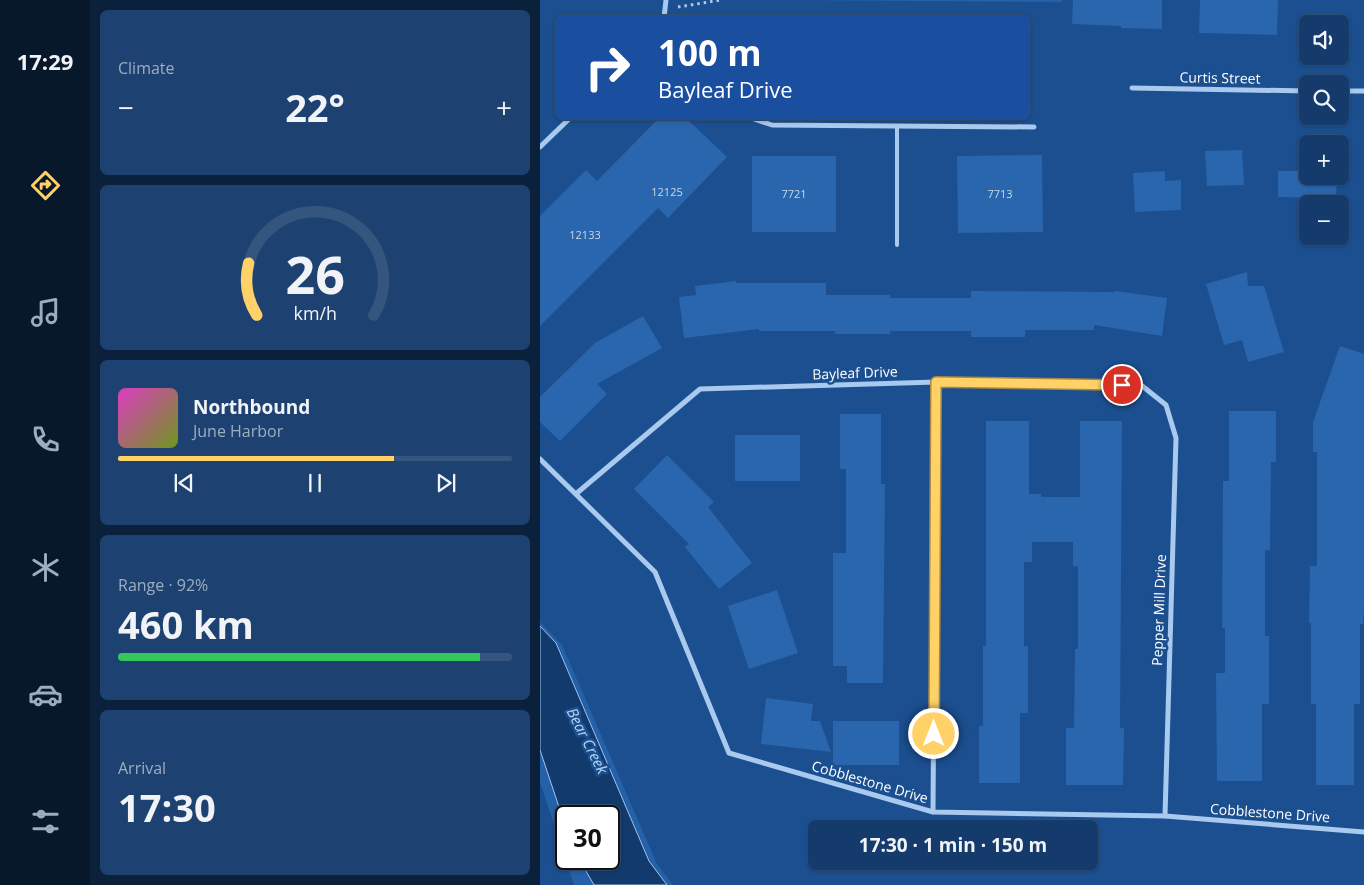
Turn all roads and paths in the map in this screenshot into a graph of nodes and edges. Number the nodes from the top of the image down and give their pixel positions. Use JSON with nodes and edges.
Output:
{"nodes":[{"id":1,"x":666,"y":0,"type":"edge"},
{"id":2,"x":721,"y":0,"type":"edge"},
{"id":3,"x":666,"y":9,"type":"junction"},
{"id":4,"x":665,"y":15,"type":"edge"},
{"id":5,"x":1132,"y":88,"type":"dead end"},
{"id":6,"x":1299,"y":91,"type":"edge"},
{"id":7,"x":1349,"y":91,"type":"edge"},
{"id":8,"x":1364,"y":91,"type":"edge"},
{"id":9,"x":568,"y":120,"type":"edge"},
{"id":10,"x":757,"y":120,"type":"edge"},
{"id":11,"x":897,"y":126,"type":"junction"},
{"id":12,"x":1034,"y":127,"type":"dead end"},
{"id":13,"x":540,"y":147,"type":"edge"},
{"id":14,"x":897,"y":244,"type":"dead end"},
{"id":15,"x":936,"y":382,"type":"junction"},
{"id":16,"x":1166,"y":405,"type":"joint"},
{"id":17,"x":540,"y":458,"type":"edge"},
{"id":18,"x":577,"y":493,"type":"junction"},
{"id":19,"x":933,"y":812,"type":"junction"},
{"id":20,"x":1165,"y":816,"type":"junction"},
{"id":21,"x":1364,"y":832,"type":"edge"}],
"edges":[{"from":1,"to":3,"type":"street"},
{"from":2,"to":3,"type":"path"},
{"from":3,"to":4,"type":"street"},
{"from":5,"to":6,"type":"street","name":"Curtis Street"},
{"from":7,"to":8,"type":"street"},
{"from":9,"to":13,"type":"street"},
{"from":10,"to":11,"type":"street"},
{"from":11,"to":12,"type":"street"},
{"from":11,"to":14,"type":"lane"},
{"from":15,"to":16,"type":"street","name":"Bayleaf Drive"},
{"from":15,"to":18,"type":"street","name":"Bayleaf Drive"},
{"from":15,"to":19,"type":"street"},
{"from":16,"to":20,"type":"street","name":"Pepper Mill Drive"},
{"from":17,"to":18,"type":"street","name":"Cobblestone Drive"},
{"from":18,"to":19,"type":"street","name":"Cobblestone Drive"},
{"from":19,"to":20,"type":"street","name":"Cobblestone Drive"},
{"from":20,"to":21,"type":"street","name":"Cobblestone Drive"}]}
